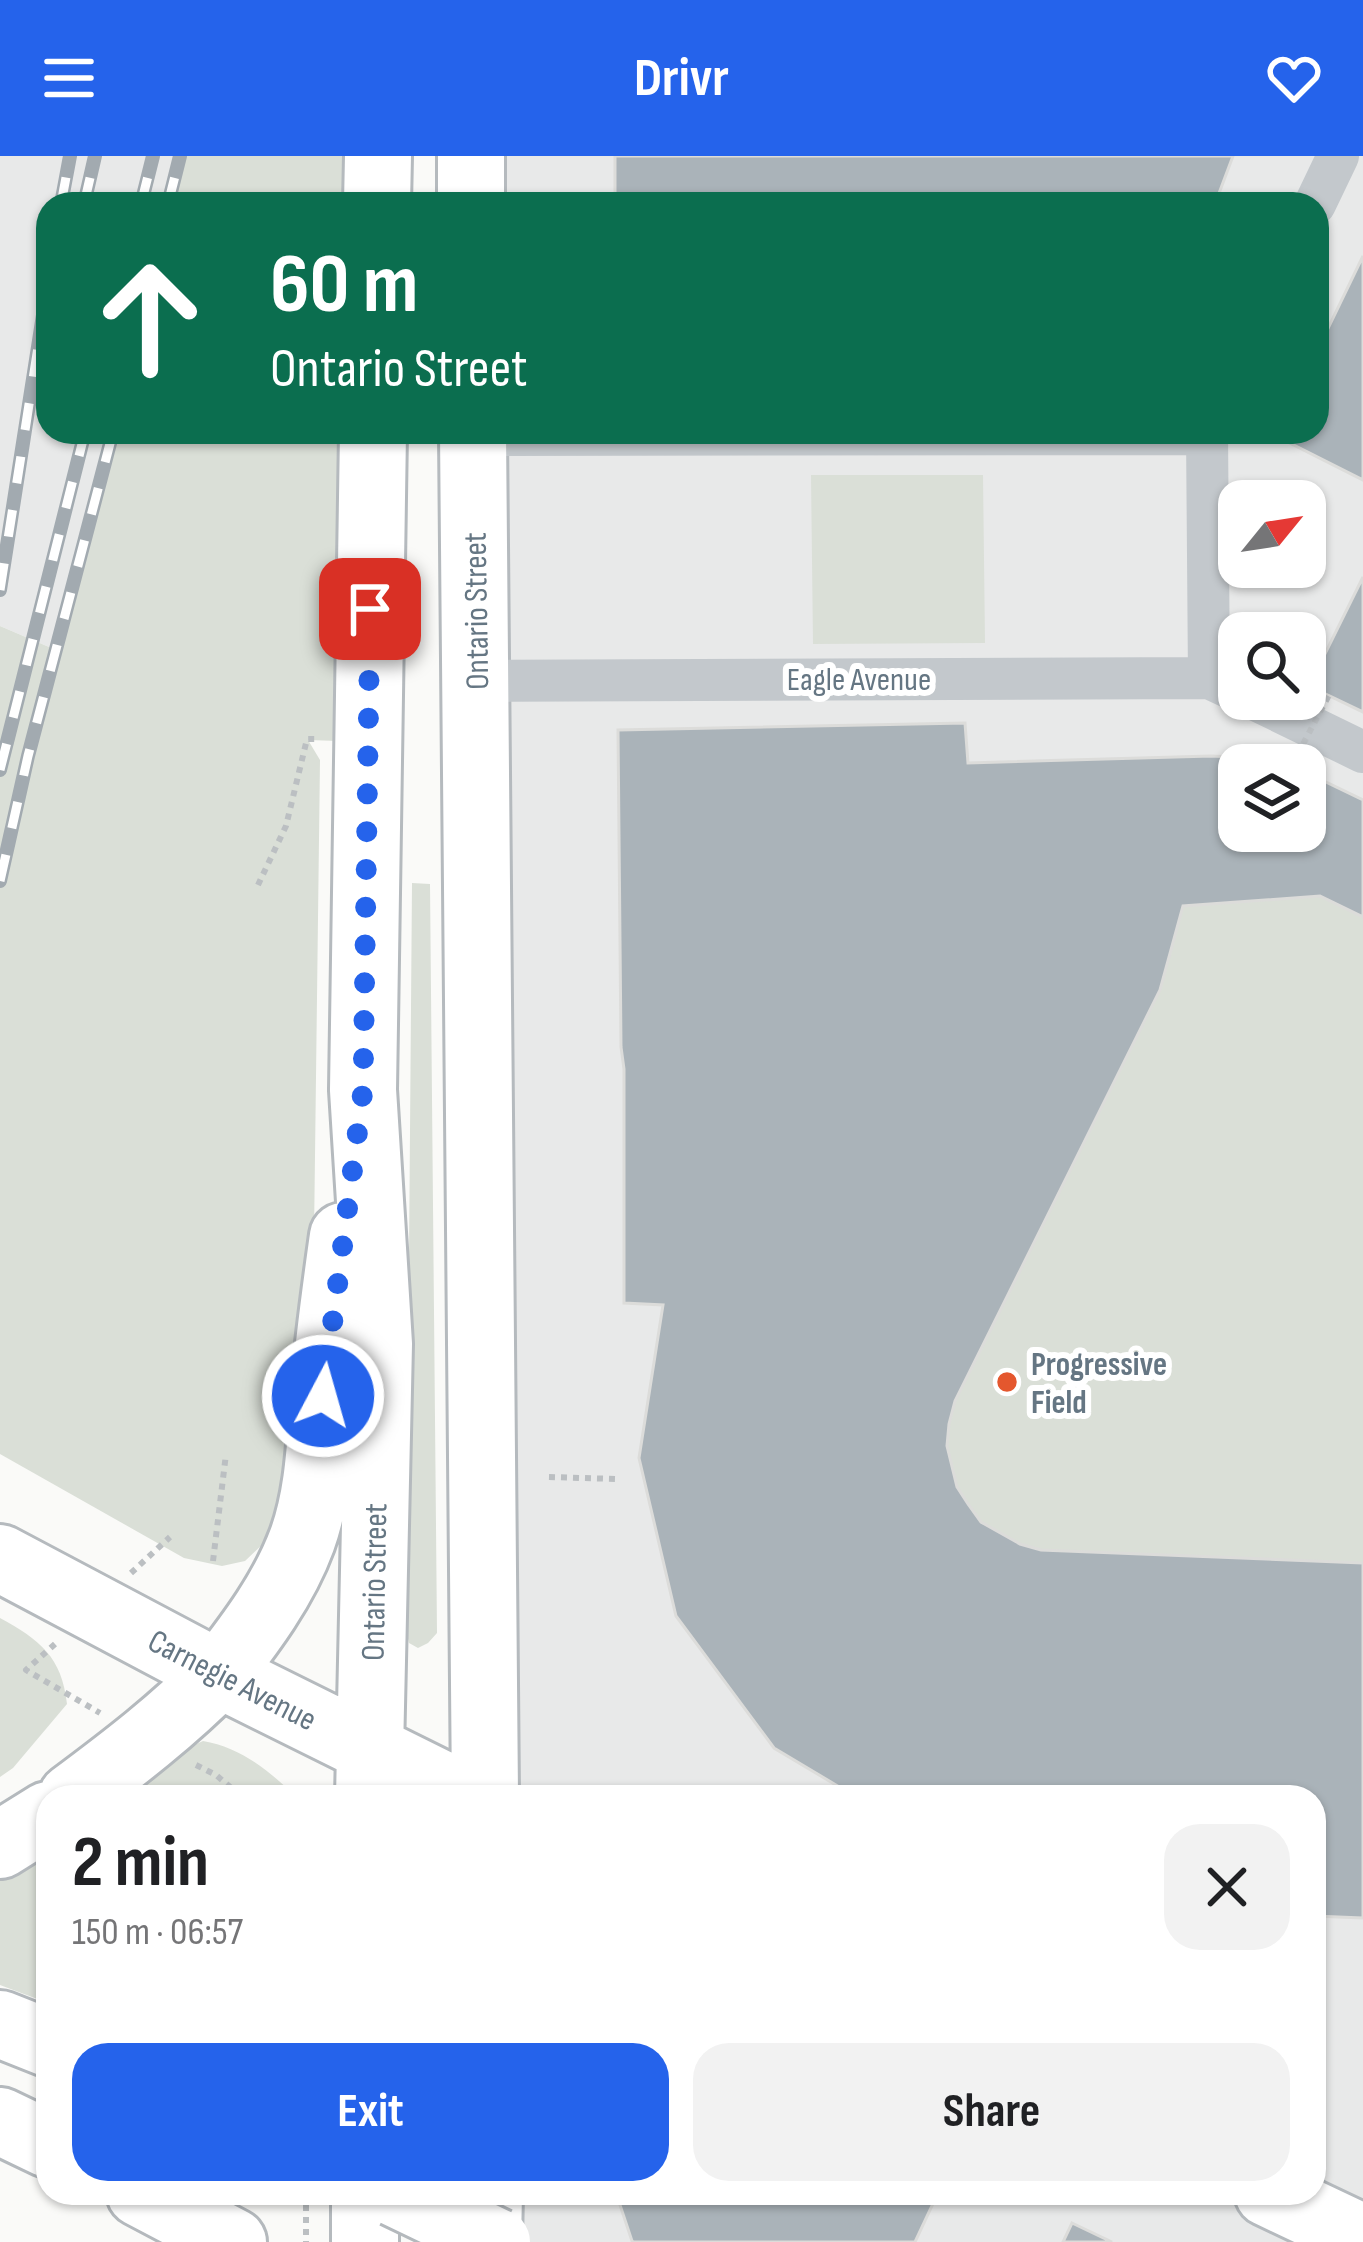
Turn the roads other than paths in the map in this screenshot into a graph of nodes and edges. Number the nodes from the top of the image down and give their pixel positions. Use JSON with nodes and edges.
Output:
{"nodes":[{"id":1,"x":378,"y":156,"type":"edge"},
{"id":2,"x":471,"y":156,"type":"edge"},
{"id":3,"x":1338,"y":156,"type":"edge"},
{"id":4,"x":377,"y":192,"type":"edge"},
{"id":5,"x":470,"y":192,"type":"edge"},
{"id":6,"x":1322,"y":192,"type":"edge"},
{"id":7,"x":373,"y":444,"type":"edge"},
{"id":8,"x":473,"y":444,"type":"edge"},
{"id":9,"x":1207,"y":444,"type":"edge"},
{"id":10,"x":1219,"y":612,"type":"edge"},
{"id":11,"x":476,"y":681,"type":"junction"},
{"id":12,"x":1218,"y":685,"type":"edge"},
{"id":13,"x":1297,"y":720,"type":"edge"},
{"id":14,"x":1363,"y":752,"type":"edge"},
{"id":15,"x":363,"y":1090,"type":"junction"},
{"id":16,"x":0,"y":1558,"type":"edge"},
{"id":17,"x":219,"y":1674,"type":"junction"},
{"id":18,"x":369,"y":1772,"type":"edge"},
{"id":19,"x":88,"y":1785,"type":"edge"},
{"id":20,"x":420,"y":1785,"type":"edge"},
{"id":21,"x":485,"y":1785,"type":"edge"},
{"id":22,"x":36,"y":1822,"type":"edge"},
{"id":23,"x":0,"y":1845,"type":"edge"},
{"id":24,"x":0,"y":2024,"type":"edge"},
{"id":25,"x":36,"y":2038,"type":"edge"},
{"id":26,"x":163,"y":2205,"type":"edge"},
{"id":27,"x":365,"y":2205,"type":"edge"},
{"id":28,"x":420,"y":2205,"type":"edge"},
{"id":29,"x":488,"y":2205,"type":"edge"},
{"id":30,"x":1293,"y":2205,"type":"edge"},
{"id":31,"x":1363,"y":2238,"type":"edge"},
{"id":32,"x":233,"y":2242,"type":"edge"},
{"id":33,"x":365,"y":2242,"type":"edge"},
{"id":34,"x":488,"y":2242,"type":"edge"},
{"id":35,"x":497,"y":2242,"type":"edge"}],
"edges":[{"from":1,"to":4,"type":"main road"},
{"from":2,"to":5,"type":"main road"},
{"from":3,"to":6,"type":"street"},
{"from":7,"to":15,"type":"main road","name":"Ontario Street"},
{"from":8,"to":11,"type":"main road","name":"Ontario Street"},
{"from":9,"to":10,"type":"street"},
{"from":11,"to":12,"type":"street","name":"Eagle Avenue"},
{"from":11,"to":21,"type":"main road","name":"Ontario Street"},
{"from":13,"to":14,"type":"street"},
{"from":15,"to":17,"type":"main road"},
{"from":15,"to":18,"type":"main road","name":"Ontario Street"},
{"from":16,"to":17,"type":"main road","name":"Carnegie Avenue"},
{"from":17,"to":18,"type":"main road","name":"Carnegie Avenue"},
{"from":17,"to":19,"type":"main road"},
{"from":18,"to":20,"type":"main road","name":"Carnegie Avenue"},
{"from":22,"to":23,"type":"main road"},
{"from":24,"to":25,"type":"main road"},
{"from":26,"to":32,"type":"main road"},
{"from":27,"to":33,"type":"main road"},
{"from":28,"to":35,"type":"main road","bridge":true},
{"from":29,"to":34,"type":"main road"},
{"from":30,"to":31,"type":"main road"}]}
